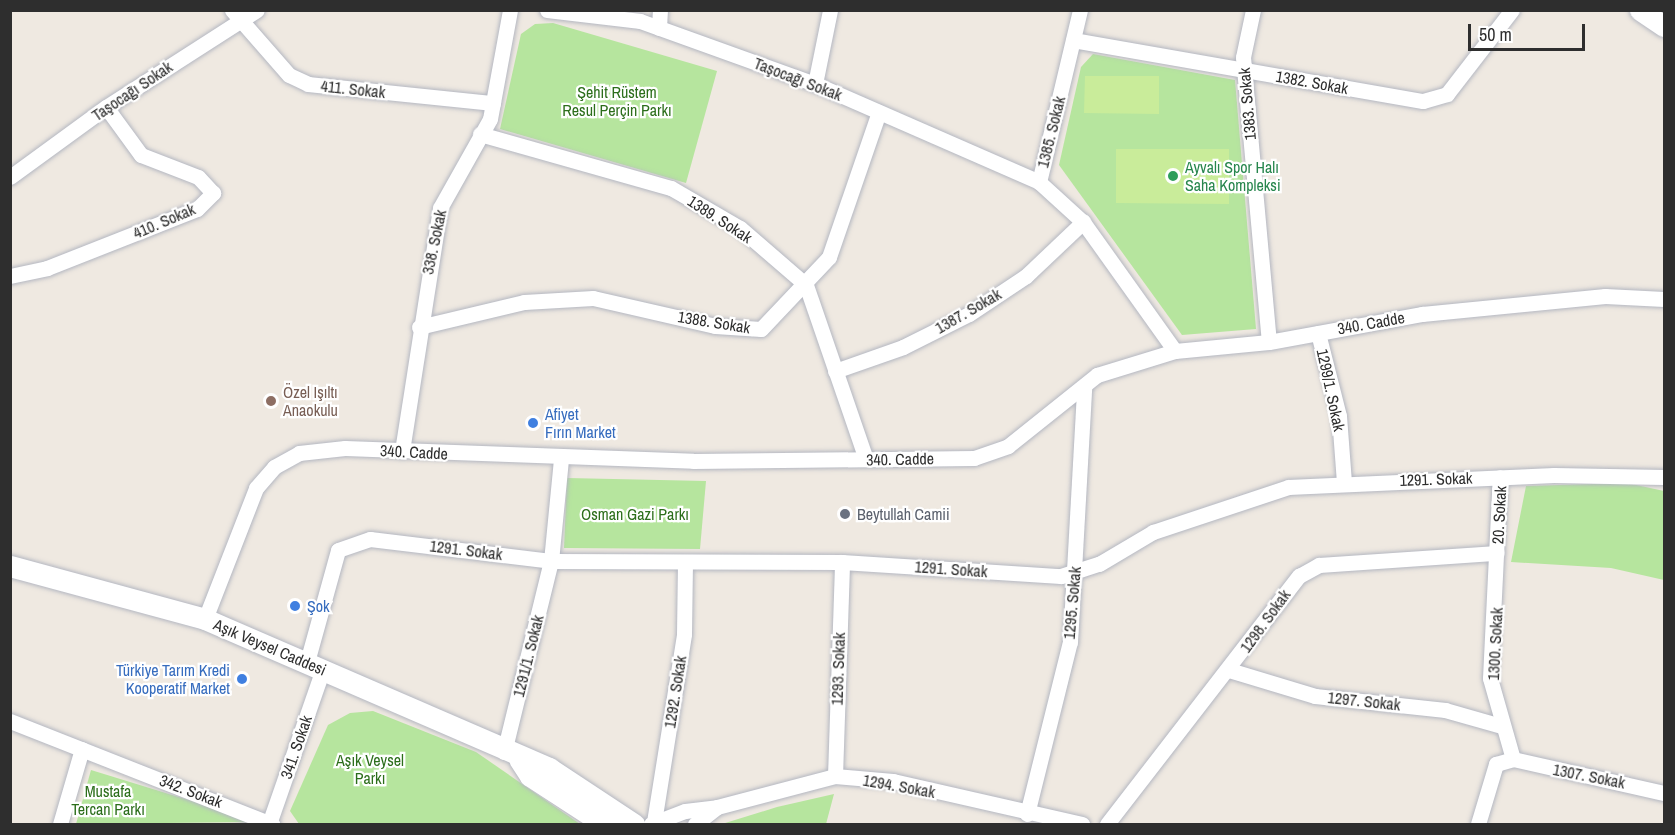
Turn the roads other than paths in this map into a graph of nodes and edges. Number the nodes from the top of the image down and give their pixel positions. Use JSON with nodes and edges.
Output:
{"nodes":[{"id":1,"x":257,"y":10,"type":"edge"},
{"id":2,"x":510,"y":10,"type":"edge"},
{"id":3,"x":547,"y":10,"type":"edge"},
{"id":4,"x":660,"y":10,"type":"edge"},
{"id":5,"x":830,"y":10,"type":"edge"},
{"id":6,"x":1080,"y":10,"type":"edge"},
{"id":7,"x":1253,"y":10,"type":"edge"},
{"id":8,"x":1512,"y":10,"type":"edge"},
{"id":9,"x":1640,"y":10,"type":"edge"},
{"id":10,"x":235,"y":16,"type":"edge"},
{"id":11,"x":1665,"y":26,"type":"edge"},
{"id":12,"x":658,"y":28,"type":"junction"},
{"id":13,"x":1073,"y":40,"type":"junction"},
{"id":14,"x":1244,"y":70,"type":"junction"},
{"id":15,"x":815,"y":84,"type":"junction"},
{"id":16,"x":493,"y":103,"type":"junction"},
{"id":17,"x":106,"y":107,"type":"junction"},
{"id":18,"x":879,"y":112,"type":"junction"},
{"id":19,"x":480,"y":134,"type":"junction"},
{"id":20,"x":10,"y":177,"type":"edge"},
{"id":21,"x":1039,"y":182,"type":"junction"},
{"id":22,"x":1083,"y":222,"type":"junction"},
{"id":23,"x":10,"y":276,"type":"edge"},
{"id":24,"x":806,"y":285,"type":"junction"},
{"id":25,"x":1665,"y":299,"type":"edge"},
{"id":26,"x":419,"y":327,"type":"junction"},
{"id":27,"x":1318,"y":333,"type":"junction"},
{"id":28,"x":1269,"y":342,"type":"junction"},
{"id":29,"x":1175,"y":351,"type":"junction"},
{"id":30,"x":835,"y":371,"type":"junction"},
{"id":31,"x":1084,"y":388,"type":"junction"},
{"id":32,"x":402,"y":451,"type":"junction"},
{"id":33,"x":561,"y":459,"type":"junction"},
{"id":34,"x":866,"y":459,"type":"junction"},
{"id":35,"x":1500,"y":477,"type":"junction"},
{"id":36,"x":1665,"y":477,"type":"edge"},
{"id":37,"x":1344,"y":483,"type":"junction"},
{"id":38,"x":1497,"y":553,"type":"junction"},
{"id":39,"x":551,"y":561,"type":"junction"},
{"id":40,"x":686,"y":562,"type":"junction"},
{"id":41,"x":842,"y":562,"type":"junction"},
{"id":42,"x":10,"y":566,"type":"edge"},
{"id":43,"x":1075,"y":571,"type":"junction"},
{"id":44,"x":205,"y":619,"type":"junction"},
{"id":45,"x":315,"y":666,"type":"junction"},
{"id":46,"x":1229,"y":670,"type":"junction"},
{"id":47,"x":10,"y":721,"type":"edge"},
{"id":48,"x":1501,"y":726,"type":"junction"},
{"id":49,"x":82,"y":749,"type":"junction"},
{"id":50,"x":512,"y":755,"type":"junction"},
{"id":51,"x":1513,"y":759,"type":"junction"},
{"id":52,"x":834,"y":776,"type":"junction"},
{"id":53,"x":1665,"y":793,"type":"edge"},
{"id":54,"x":717,"y":807,"type":"junction"},
{"id":55,"x":1027,"y":814,"type":"junction"},
{"id":56,"x":271,"y":824,"type":"edge"},
{"id":57,"x":646,"y":824,"type":"edge"},
{"id":58,"x":60,"y":825,"type":"edge"},
{"id":59,"x":604,"y":825,"type":"edge"},
{"id":60,"x":695,"y":825,"type":"edge"},
{"id":61,"x":1082,"y":825,"type":"edge"},
{"id":62,"x":1107,"y":825,"type":"edge"},
{"id":63,"x":1478,"y":825,"type":"edge"}],
"edges":[{"from":1,"to":10,"type":"street","name":"Taşocağı Sokak"},
{"from":2,"to":16,"type":"street","name":"338. Sokak"},
{"from":3,"to":12,"type":"street","name":"Taşocağı Sokak"},
{"from":4,"to":12,"type":"street"},
{"from":5,"to":15,"type":"street"},
{"from":6,"to":13,"type":"street","name":"1385. Sokak"},
{"from":7,"to":14,"type":"street","name":"1383. Sokak"},
{"from":8,"to":14,"type":"street","name":"1382. Sokak"},
{"from":9,"to":11,"type":"street"},
{"from":10,"to":16,"type":"street","name":"411. Sokak"},
{"from":10,"to":17,"type":"street","name":"Taşocağı Sokak"},
{"from":12,"to":15,"type":"street","name":"Taşocağı Sokak"},
{"from":13,"to":14,"type":"street","name":"1382. Sokak"},
{"from":13,"to":21,"type":"street","name":"1385. Sokak"},
{"from":14,"to":28,"type":"street","name":"1383. Sokak"},
{"from":15,"to":18,"type":"street","name":"Taşocağı Sokak"},
{"from":16,"to":19,"type":"street","name":"338. Sokak"},
{"from":17,"to":20,"type":"street","name":"Taşocağı Sokak"},
{"from":17,"to":23,"type":"street","name":"410. Sokak"},
{"from":18,"to":21,"type":"street","name":"Taşocağı Sokak"},
{"from":18,"to":24,"type":"street","name":"1388. Sokak"},
{"from":19,"to":24,"type":"street","name":"1389. Sokak"},
{"from":19,"to":26,"type":"street","name":"338. Sokak"},
{"from":21,"to":22,"type":"street","name":"1385. Sokak"},
{"from":22,"to":29,"type":"street","name":"1385. Sokak"},
{"from":22,"to":30,"type":"street","name":"1387. Sokak"},
{"from":24,"to":26,"type":"street","name":"1388. Sokak"},
{"from":24,"to":30,"type":"street"},
{"from":25,"to":27,"type":"street","name":"340. Cadde"},
{"from":26,"to":32,"type":"street","name":"338. Sokak"},
{"from":27,"to":28,"type":"street","name":"340. Cadde"},
{"from":27,"to":37,"type":"street","name":"1299/1. Sokak"},
{"from":28,"to":29,"type":"street","name":"340. Cadde"},
{"from":29,"to":31,"type":"street","name":"340. Cadde"},
{"from":30,"to":34,"type":"street"},
{"from":31,"to":34,"type":"street","name":"340. Cadde"},
{"from":31,"to":43,"type":"street","name":"1295. Sokak"},
{"from":32,"to":33,"type":"street","name":"340. Cadde"},
{"from":32,"to":44,"type":"street","name":"340. Cadde"},
{"from":33,"to":34,"type":"street","name":"340. Cadde"},
{"from":33,"to":39,"type":"street","name":"1291/1. Sokak"},
{"from":35,"to":36,"type":"street","name":"1291. Sokak"},
{"from":35,"to":37,"type":"street","name":"1291. Sokak"},
{"from":35,"to":38,"type":"street","name":"20. Sokak"},
{"from":37,"to":43,"type":"street","name":"1291. Sokak"},
{"from":38,"to":46,"type":"street","name":"1298. Sokak"},
{"from":38,"to":48,"type":"street","name":"1300. Sokak"},
{"from":39,"to":40,"type":"street","name":"1291. Sokak"},
{"from":39,"to":45,"type":"street","name":"1291. Sokak"},
{"from":39,"to":50,"type":"street","name":"1291/1. Sokak"},
{"from":40,"to":41,"type":"street","name":"1291. Sokak"},
{"from":40,"to":57,"type":"street","name":"1292. Sokak"},
{"from":41,"to":43,"type":"street","name":"1291. Sokak"},
{"from":41,"to":52,"type":"street","name":"1293. Sokak"},
{"from":42,"to":44,"type":"street","name":"Aşık Veysel Caddesi"},
{"from":43,"to":55,"type":"street","name":"1295. Sokak"},
{"from":44,"to":45,"type":"street","name":"Aşık Veysel Caddesi"},
{"from":45,"to":50,"type":"street","name":"Aşık Veysel Caddesi"},
{"from":45,"to":56,"type":"street","name":"341. Sokak"},
{"from":46,"to":48,"type":"street","name":"1297. Sokak"},
{"from":46,"to":62,"type":"street","name":"1298. Sokak"},
{"from":47,"to":49,"type":"street","name":"342. Sokak"},
{"from":48,"to":51,"type":"street","name":"1300. Sokak"},
{"from":49,"to":56,"type":"street","name":"342. Sokak"},
{"from":49,"to":58,"type":"street"},
{"from":50,"to":57,"type":"street","name":"Aşık Veysel Caddesi"},
{"from":50,"to":59,"type":"street","name":"Aşık Veysel Caddesi"},
{"from":51,"to":53,"type":"street","name":"1307. Sokak"},
{"from":51,"to":63,"type":"street"},
{"from":52,"to":54,"type":"street","name":"1294. Sokak"},
{"from":52,"to":55,"type":"street","name":"1294. Sokak"},
{"from":54,"to":57,"type":"street","name":"1294. Sokak"},
{"from":54,"to":60,"type":"street","name":"1294. Sokak"},
{"from":55,"to":61,"type":"street","name":"1294. Sokak"}]}
